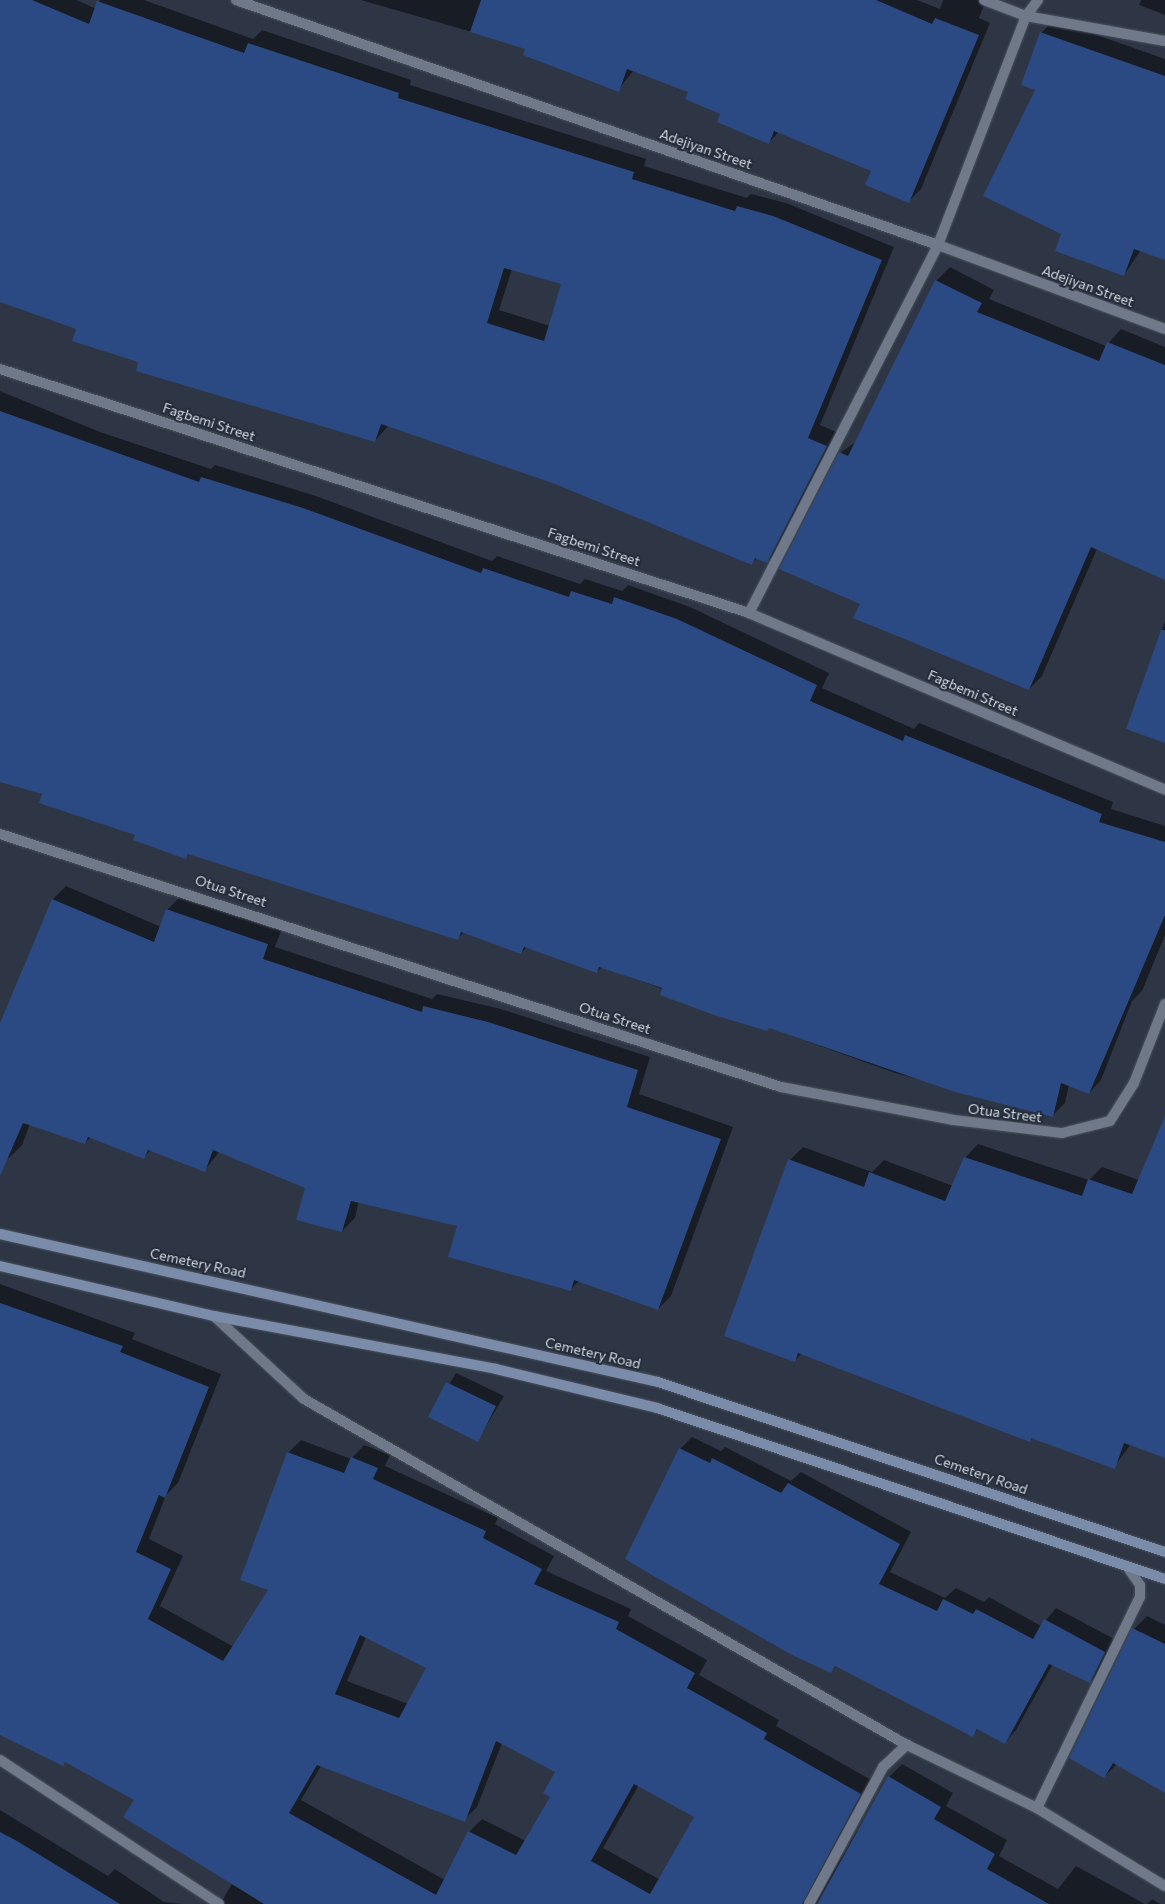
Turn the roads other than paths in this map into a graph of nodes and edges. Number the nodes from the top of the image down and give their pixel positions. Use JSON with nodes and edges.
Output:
{"nodes":[{"id":1,"x":236,"y":0,"type":"edge"},
{"id":2,"x":984,"y":0,"type":"edge"},
{"id":3,"x":1038,"y":0,"type":"edge"},
{"id":4,"x":1026,"y":16,"type":"junction"},
{"id":5,"x":1165,"y":41,"type":"edge"},
{"id":6,"x":938,"y":244,"type":"junction"},
{"id":7,"x":1165,"y":329,"type":"edge"},
{"id":8,"x":0,"y":369,"type":"edge"},
{"id":9,"x":750,"y":612,"type":"junction"},
{"id":10,"x":1165,"y":790,"type":"edge"},
{"id":11,"x":0,"y":834,"type":"edge"},
{"id":12,"x":1165,"y":1005,"type":"edge"},
{"id":13,"x":0,"y":1234,"type":"edge"},
{"id":14,"x":0,"y":1266,"type":"edge"},
{"id":15,"x":214,"y":1316,"type":"junction"},
{"id":16,"x":1165,"y":1552,"type":"edge"},
{"id":17,"x":1129,"y":1568,"type":"junction"},
{"id":18,"x":1165,"y":1580,"type":"edge"},
{"id":19,"x":907,"y":1745,"type":"junction"},
{"id":20,"x":0,"y":1760,"type":"edge"},
{"id":21,"x":1038,"y":1808,"type":"junction"},
{"id":22,"x":1165,"y":1886,"type":"edge"},
{"id":23,"x":219,"y":1904,"type":"edge"},
{"id":24,"x":809,"y":1904,"type":"edge"}],
"edges":[{"from":1,"to":6,"type":"street","name":"Adejiyan Street"},
{"from":2,"to":4,"type":"street"},
{"from":3,"to":4,"type":"street"},
{"from":4,"to":5,"type":"street"},
{"from":4,"to":6,"type":"street"},
{"from":6,"to":7,"type":"street","name":"Adejiyan Street"},
{"from":6,"to":9,"type":"street"},
{"from":8,"to":9,"type":"street","name":"Fagbemi Street"},
{"from":9,"to":10,"type":"street","name":"Fagbemi Street"},
{"from":11,"to":12,"type":"street","name":"Otua Street"},
{"from":13,"to":16,"type":"main road","name":"Cemetery Road"},
{"from":14,"to":15,"type":"main road"},
{"from":15,"to":17,"type":"main road"},
{"from":15,"to":19,"type":"street"},
{"from":17,"to":18,"type":"main road"},
{"from":17,"to":21,"type":"street"},
{"from":19,"to":21,"type":"street"},
{"from":19,"to":24,"type":"street"},
{"from":20,"to":23,"type":"street"},
{"from":21,"to":22,"type":"street"}]}
